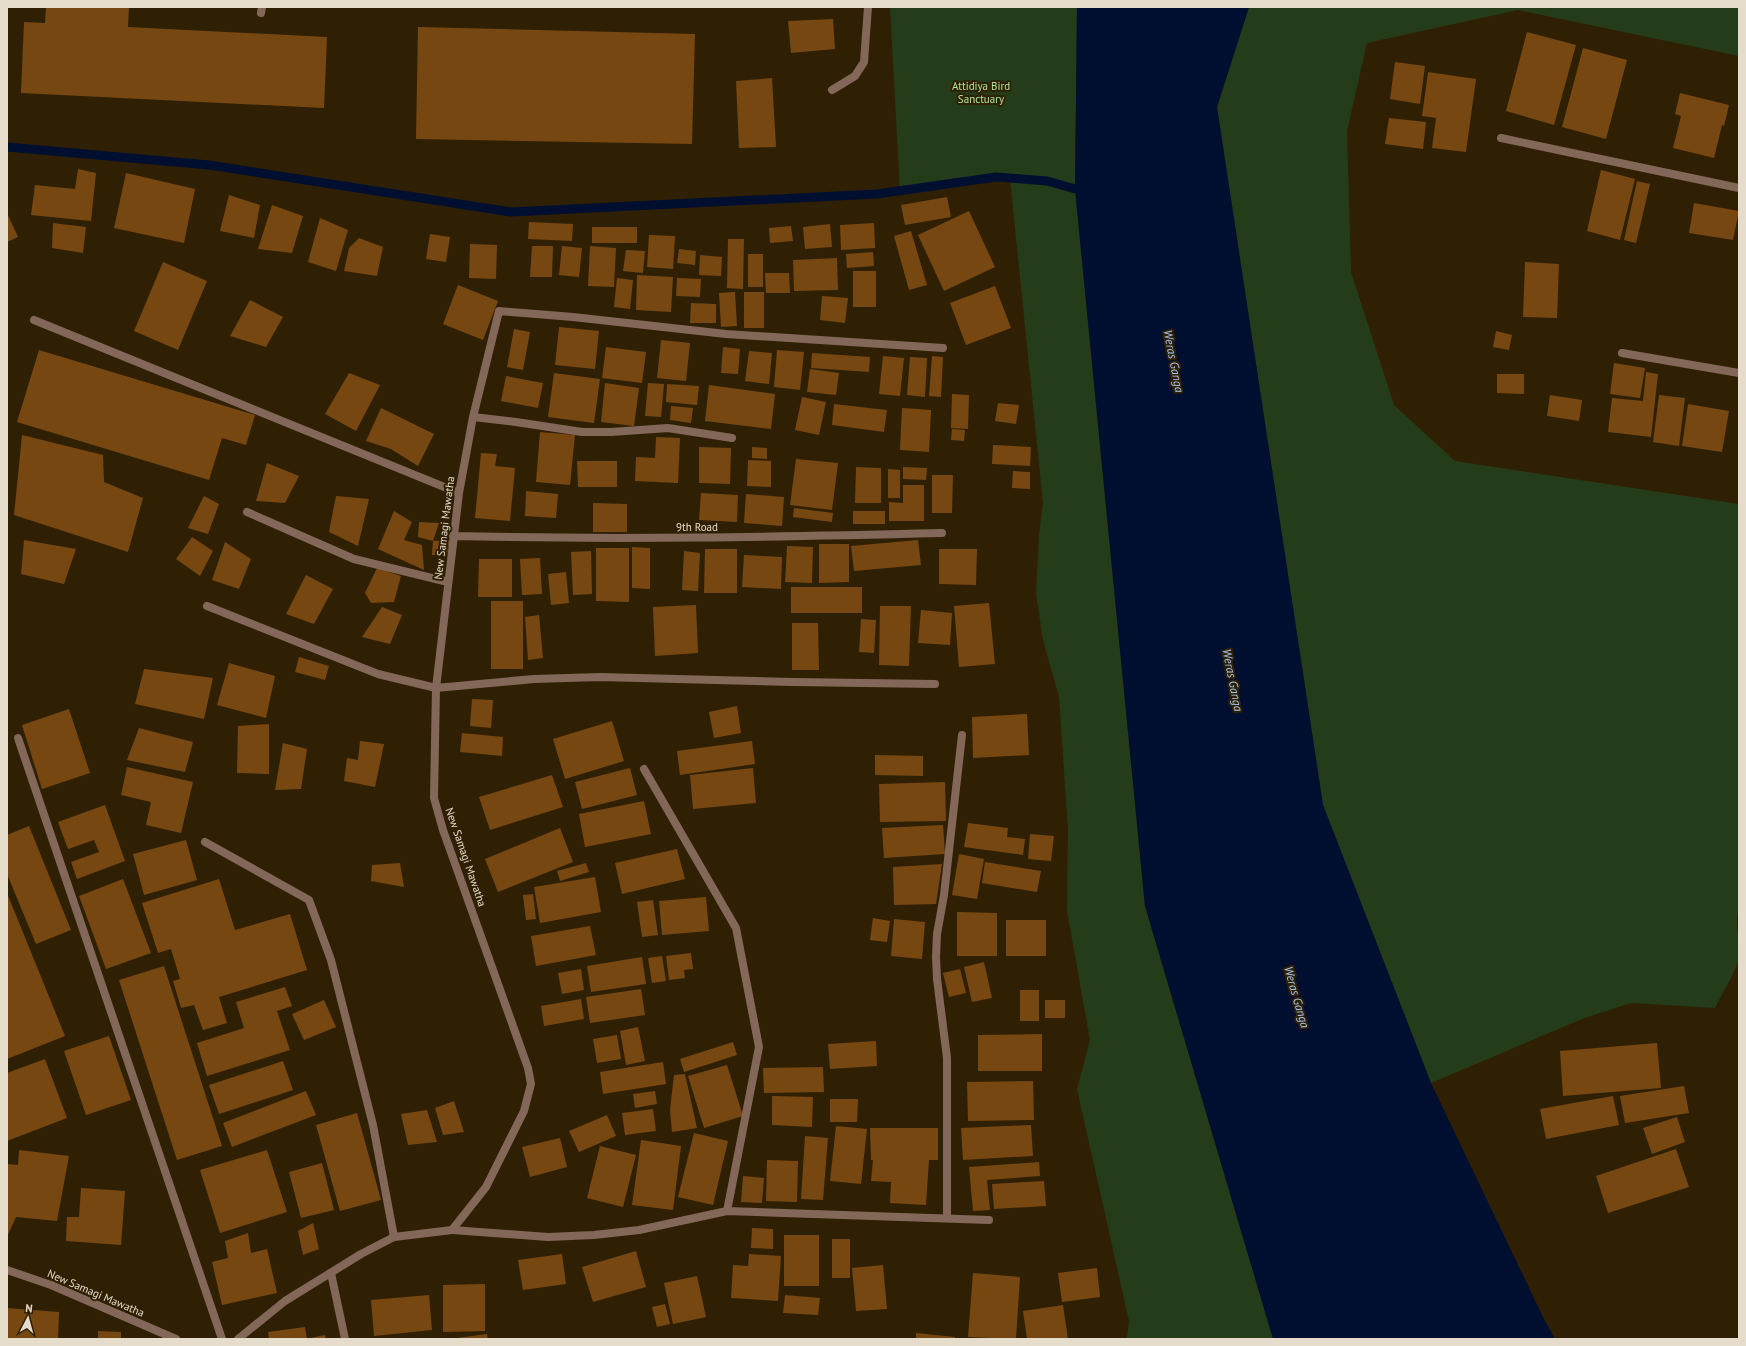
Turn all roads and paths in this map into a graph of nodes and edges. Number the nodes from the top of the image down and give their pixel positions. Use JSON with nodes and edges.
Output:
{"nodes":[{"id":1,"x":868,"y":7,"type":"edge"},
{"id":2,"x":832,"y":90,"type":"dead end"},
{"id":3,"x":1501,"y":138,"type":"dead end"},
{"id":4,"x":1739,"y":188,"type":"edge"},
{"id":5,"x":34,"y":320,"type":"dead end"},
{"id":6,"x":943,"y":348,"type":"dead end"},
{"id":7,"x":1622,"y":353,"type":"dead end"},
{"id":8,"x":1739,"y":373,"type":"edge"},
{"id":9,"x":473,"y":417,"type":"junction"},
{"id":10,"x":732,"y":438,"type":"dead end"},
{"id":11,"x":458,"y":493,"type":"junction"},
{"id":12,"x":247,"y":512,"type":"dead end"},
{"id":13,"x":942,"y":533,"type":"dead end"},
{"id":14,"x":453,"y":536,"type":"junction"},
{"id":15,"x":448,"y":582,"type":"junction"},
{"id":16,"x":207,"y":606,"type":"dead end"},
{"id":17,"x":935,"y":684,"type":"dead end"},
{"id":18,"x":436,"y":688,"type":"junction"},
{"id":19,"x":962,"y":735,"type":"dead end"},
{"id":20,"x":18,"y":738,"type":"dead end"},
{"id":21,"x":644,"y":769,"type":"dead end"},
{"id":22,"x":205,"y":842,"type":"dead end"},
{"id":23,"x":727,"y":1211,"type":"junction"},
{"id":24,"x":947,"y":1218,"type":"junction"},
{"id":25,"x":989,"y":1220,"type":"dead end"},
{"id":26,"x":452,"y":1230,"type":"junction"},
{"id":27,"x":394,"y":1237,"type":"junction"},
{"id":28,"x":7,"y":1270,"type":"edge"},
{"id":29,"x":331,"y":1273,"type":"junction"},
{"id":30,"x":176,"y":1339,"type":"edge"},
{"id":31,"x":222,"y":1339,"type":"edge"},
{"id":32,"x":238,"y":1339,"type":"edge"},
{"id":33,"x":345,"y":1339,"type":"edge"}],
"edges":[{"from":1,"to":2,"type":"street"},
{"from":3,"to":4,"type":"street"},
{"from":5,"to":11,"type":"street"},
{"from":6,"to":9,"type":"street","name":"New Samagi Mawatha"},
{"from":7,"to":8,"type":"street"},
{"from":9,"to":10,"type":"street"},
{"from":9,"to":11,"type":"street","name":"New Samagi Mawatha"},
{"from":11,"to":14,"type":"street","name":"New Samagi Mawatha"},
{"from":12,"to":15,"type":"street"},
{"from":13,"to":14,"type":"street","name":"9th Road"},
{"from":14,"to":15,"type":"street","name":"New Samagi Mawatha"},
{"from":15,"to":18,"type":"street","name":"New Samagi Mawatha"},
{"from":16,"to":18,"type":"street"},
{"from":17,"to":18,"type":"street"},
{"from":18,"to":26,"type":"street","name":"New Samagi Mawatha"},
{"from":19,"to":24,"type":"street"},
{"from":20,"to":31,"type":"street"},
{"from":21,"to":23,"type":"street"},
{"from":22,"to":27,"type":"street"},
{"from":23,"to":24,"type":"street"},
{"from":23,"to":26,"type":"street"},
{"from":24,"to":25,"type":"street"},
{"from":26,"to":27,"type":"street"},
{"from":27,"to":29,"type":"street"},
{"from":28,"to":30,"type":"street","name":"New Samagi Mawatha"},
{"from":29,"to":32,"type":"street"},
{"from":29,"to":33,"type":"street"}]}
